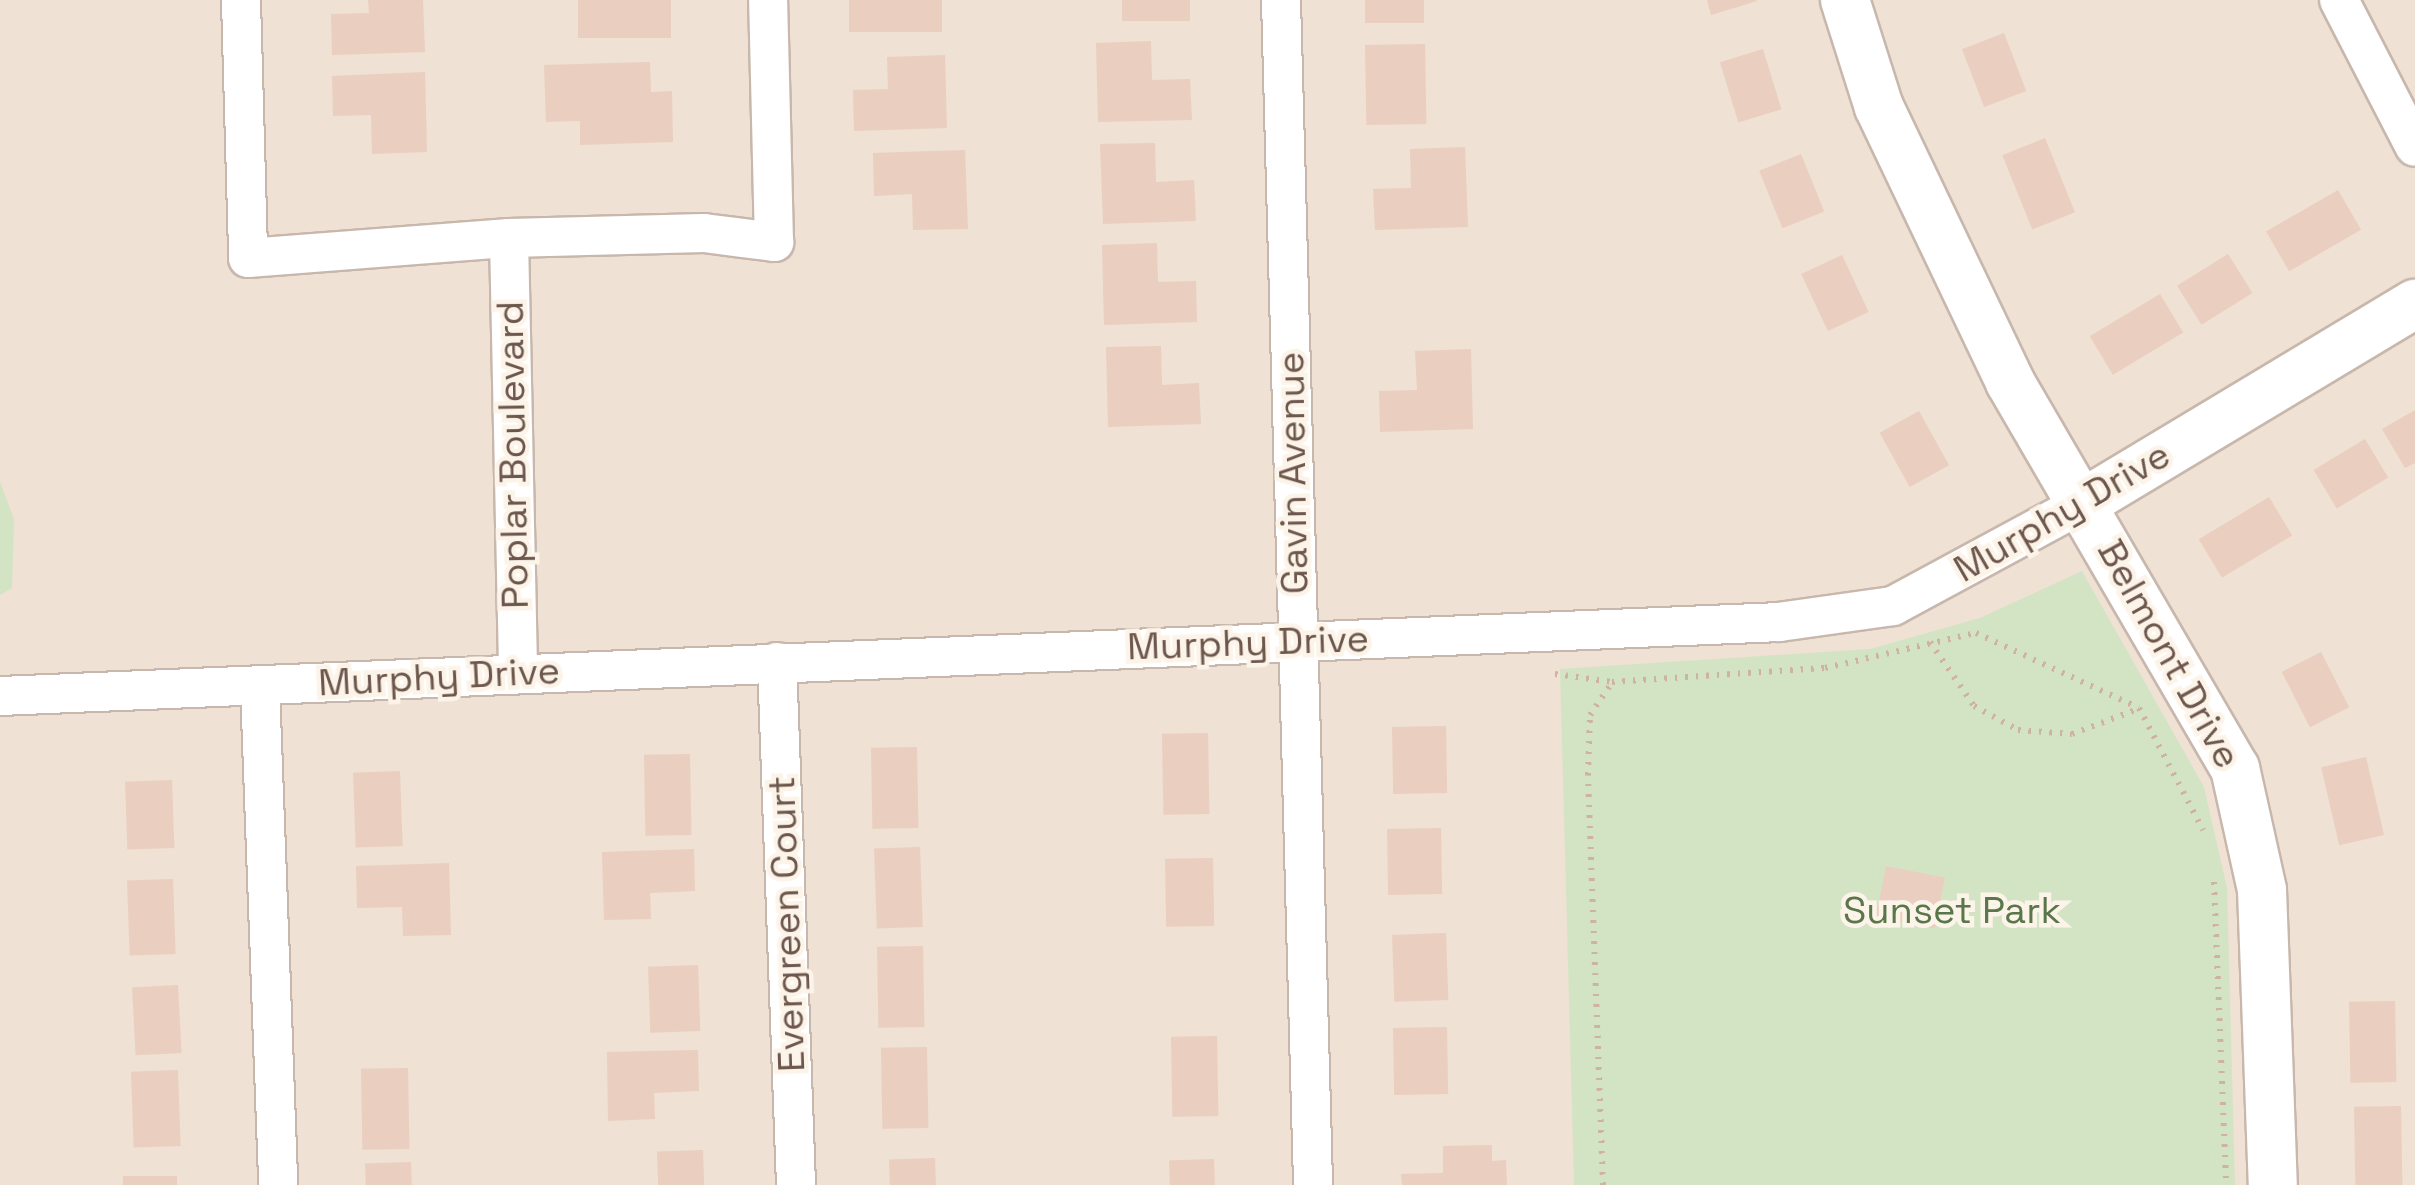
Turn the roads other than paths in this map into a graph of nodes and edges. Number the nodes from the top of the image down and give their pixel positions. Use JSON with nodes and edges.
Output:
{"nodes":[{"id":1,"x":241,"y":0,"type":"edge"},
{"id":2,"x":768,"y":0,"type":"edge"},
{"id":3,"x":1280,"y":0,"type":"edge"},
{"id":4,"x":1846,"y":0,"type":"edge"},
{"id":5,"x":2339,"y":0,"type":"edge"},
{"id":6,"x":2415,"y":146,"type":"edge"},
{"id":7,"x":509,"y":238,"type":"junction"},
{"id":8,"x":2415,"y":304,"type":"edge"},
{"id":9,"x":2084,"y":502,"type":"junction"},
{"id":10,"x":1297,"y":642,"type":"junction"},
{"id":11,"x":777,"y":662,"type":"junction"},
{"id":12,"x":518,"y":671,"type":"junction"},
{"id":13,"x":260,"y":686,"type":"junction"},
{"id":14,"x":0,"y":696,"type":"edge"},
{"id":15,"x":278,"y":1185,"type":"edge"},
{"id":16,"x":796,"y":1185,"type":"edge"},
{"id":17,"x":1312,"y":1185,"type":"edge"},
{"id":18,"x":2272,"y":1185,"type":"edge"}],
"edges":[{"from":1,"to":7,"type":"street"},
{"from":2,"to":7,"type":"street"},
{"from":3,"to":10,"type":"street","name":"Gavin Avenue"},
{"from":4,"to":9,"type":"street","name":"Belmont Drive"},
{"from":5,"to":6,"type":"street"},
{"from":7,"to":12,"type":"street","name":"Poplar Boulevard"},
{"from":8,"to":9,"type":"street","name":"Murphy Drive"},
{"from":9,"to":10,"type":"street","name":"Murphy Drive"},
{"from":9,"to":18,"type":"street","name":"Belmont Drive"},
{"from":10,"to":11,"type":"street","name":"Murphy Drive"},
{"from":10,"to":17,"type":"street","name":"Gavin Avenue"},
{"from":11,"to":12,"type":"street","name":"Murphy Drive"},
{"from":11,"to":16,"type":"street","name":"Evergreen Court"},
{"from":12,"to":13,"type":"street","name":"Murphy Drive"},
{"from":13,"to":14,"type":"street","name":"Murphy Drive"},
{"from":13,"to":15,"type":"street"}]}
